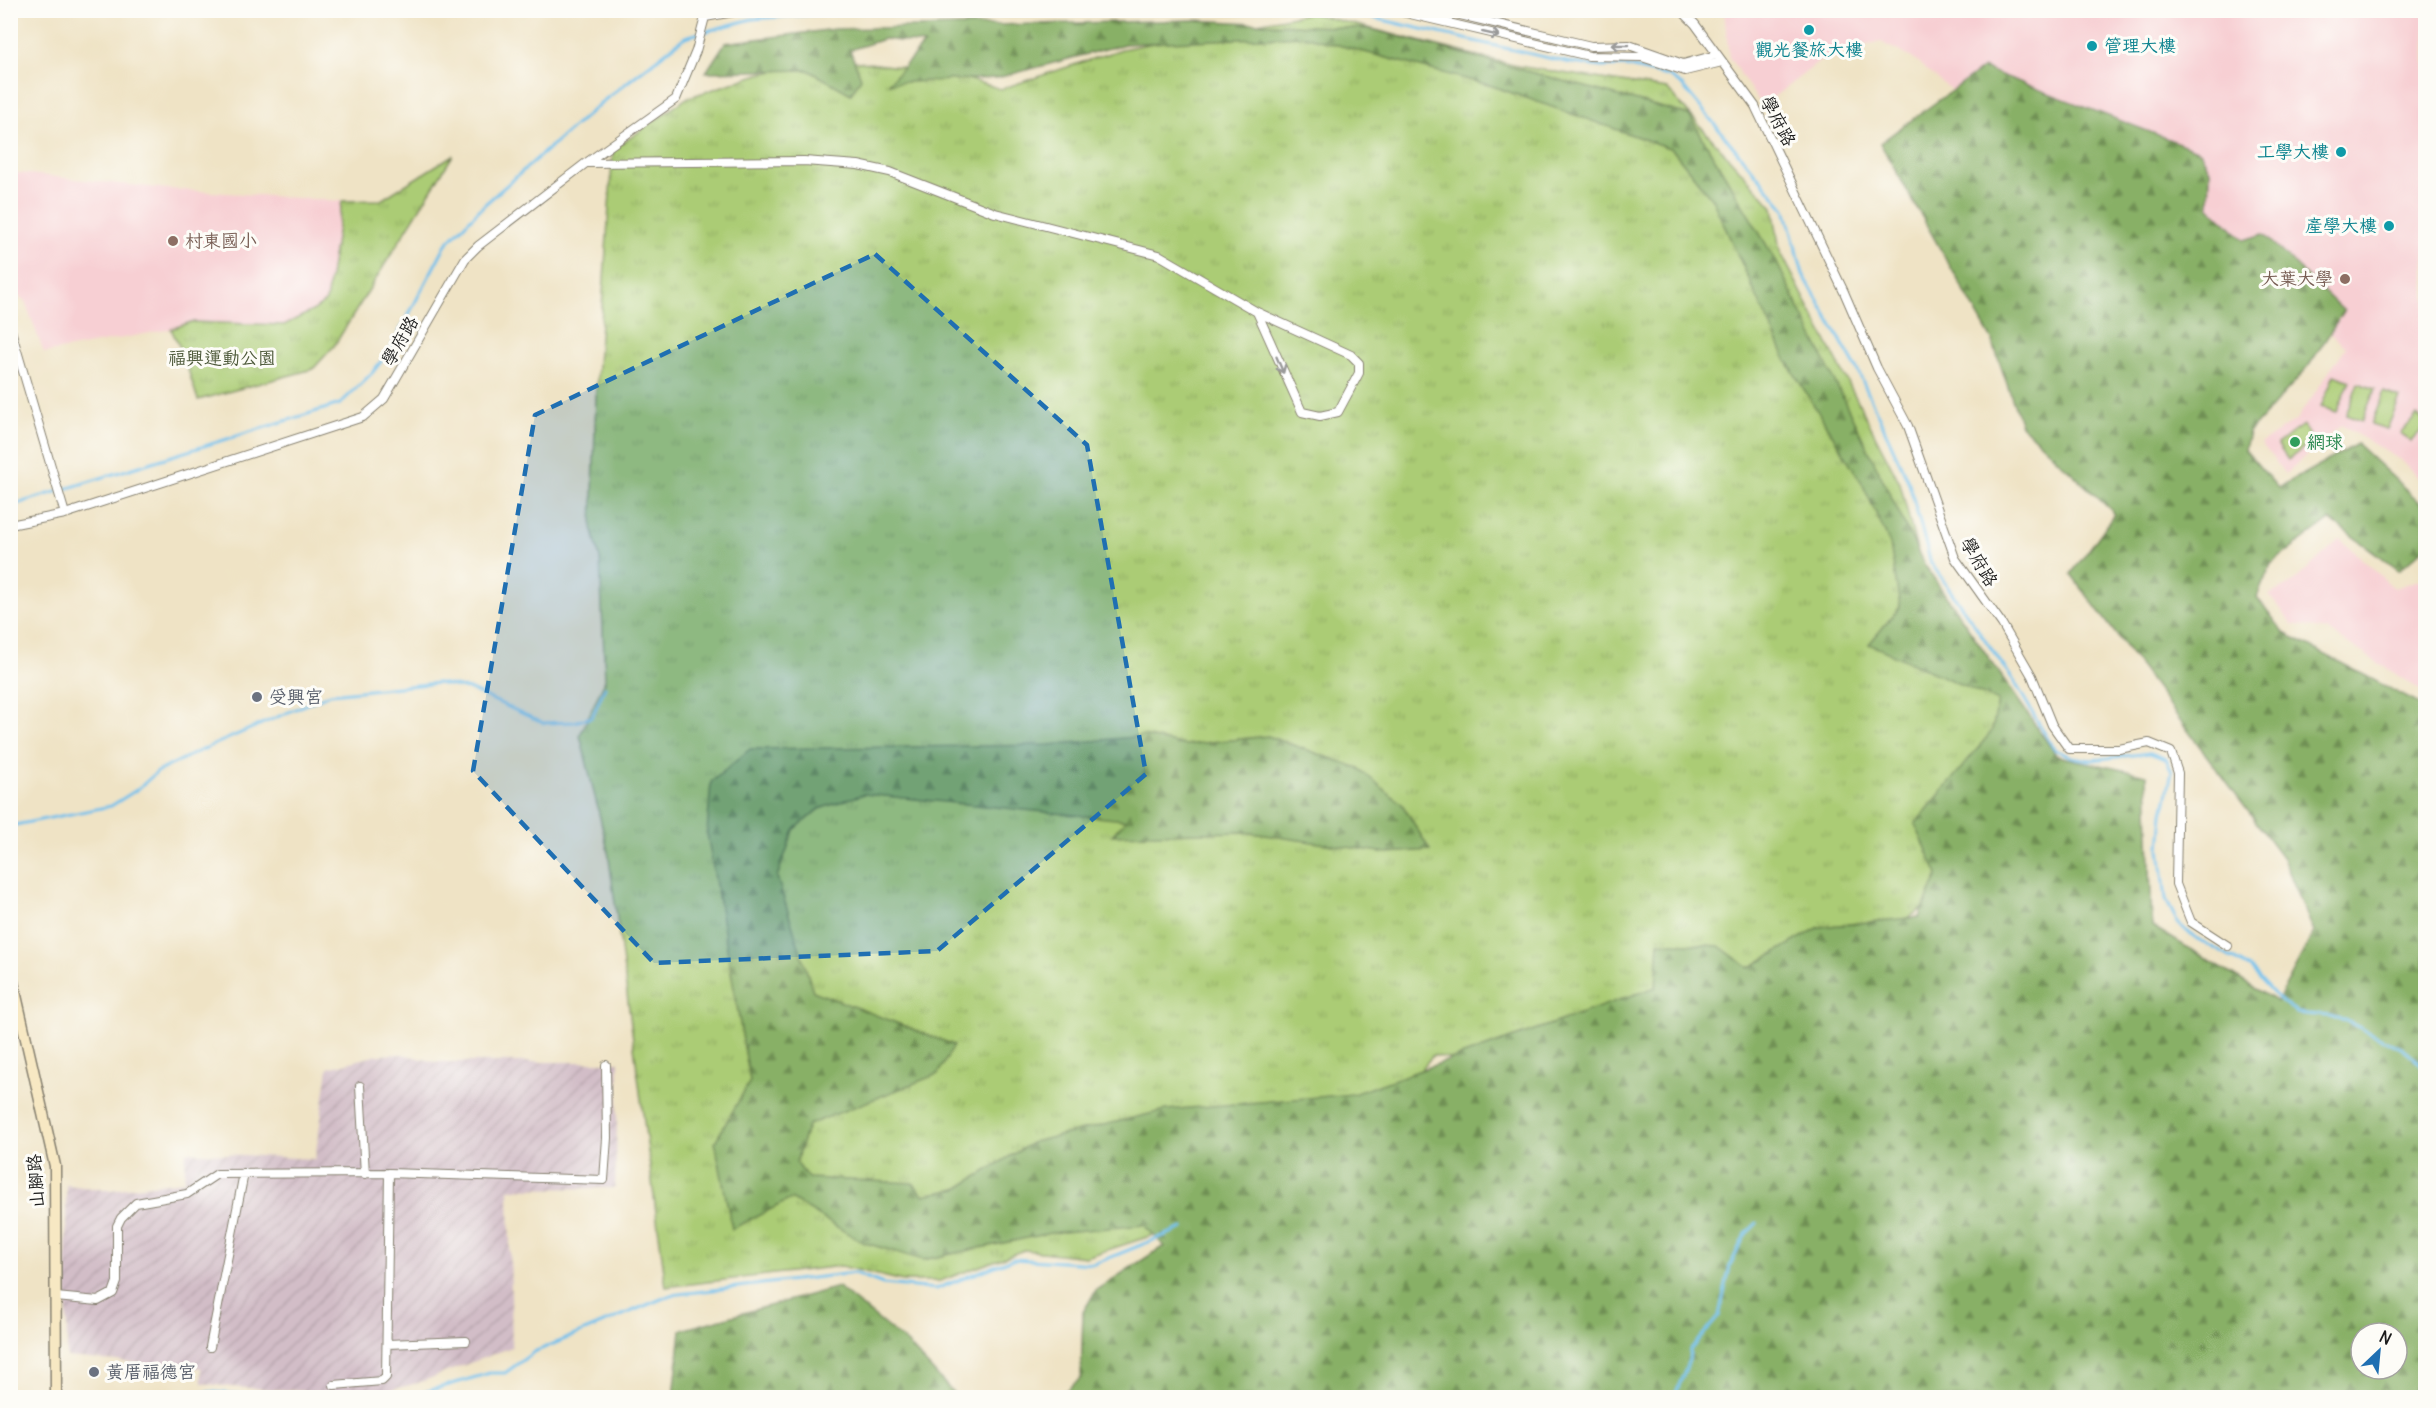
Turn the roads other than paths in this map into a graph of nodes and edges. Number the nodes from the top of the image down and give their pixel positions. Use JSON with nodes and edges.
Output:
{"nodes":[{"id":1,"x":745,"y":10,"type":"edge"},
{"id":2,"x":1393,"y":10,"type":"edge"},
{"id":3,"x":1439,"y":10,"type":"edge"},
{"id":4,"x":1681,"y":10,"type":"edge"},
{"id":5,"x":707,"y":14,"type":"edge"},
{"id":6,"x":1719,"y":58,"type":"junction"},
{"id":7,"x":586,"y":163,"type":"junction"},
{"id":8,"x":1257,"y":312,"type":"junction"},
{"id":9,"x":10,"y":327,"type":"edge"},
{"id":10,"x":65,"y":514,"type":"junction"},
{"id":11,"x":10,"y":525,"type":"edge"},
{"id":12,"x":2228,"y":946,"type":"dead end"},
{"id":13,"x":10,"y":969,"type":"edge"},
{"id":14,"x":606,"y":1065,"type":"dead end"},
{"id":15,"x":360,"y":1086,"type":"dead end"},
{"id":16,"x":244,"y":1173,"type":"junction"},
{"id":17,"x":389,"y":1173,"type":"junction"},
{"id":18,"x":365,"y":1174,"type":"junction"},
{"id":19,"x":56,"y":1297,"type":"junction"},
{"id":20,"x":466,"y":1341,"type":"dead end"},
{"id":21,"x":387,"y":1344,"type":"junction"},
{"id":22,"x":210,"y":1347,"type":"dead end"},
{"id":23,"x":334,"y":1385,"type":"dead end"},
{"id":24,"x":56,"y":1397,"type":"edge"}],
"edges":[{"from":1,"to":5,"type":"street","name":"學府路"},
{"from":2,"to":6,"type":"street","one_way":true},
{"from":6,"to":3,"type":"street","one_way":true},
{"from":4,"to":6,"type":"street","name":"學府路"},
{"from":5,"to":7,"type":"street","name":"學府路"},
{"from":6,"to":12,"type":"street","name":"學府路"},
{"from":7,"to":8,"type":"street"},
{"from":7,"to":10,"type":"street","name":"學府路"},
{"from":8,"to":8,"type":"street","one_way":true},
{"from":9,"to":10,"type":"street"},
{"from":10,"to":11,"type":"street","name":"學府路"},
{"from":13,"to":19,"type":"main road","name":"山腳路"},
{"from":14,"to":17,"type":"street"},
{"from":15,"to":18,"type":"street"},
{"from":16,"to":18,"type":"street"},
{"from":16,"to":19,"type":"street"},
{"from":16,"to":22,"type":"street"},
{"from":17,"to":18,"type":"street"},
{"from":17,"to":21,"type":"street"},
{"from":19,"to":24,"type":"main road","name":"山腳路"},
{"from":20,"to":21,"type":"street"},
{"from":21,"to":23,"type":"street"}]}
